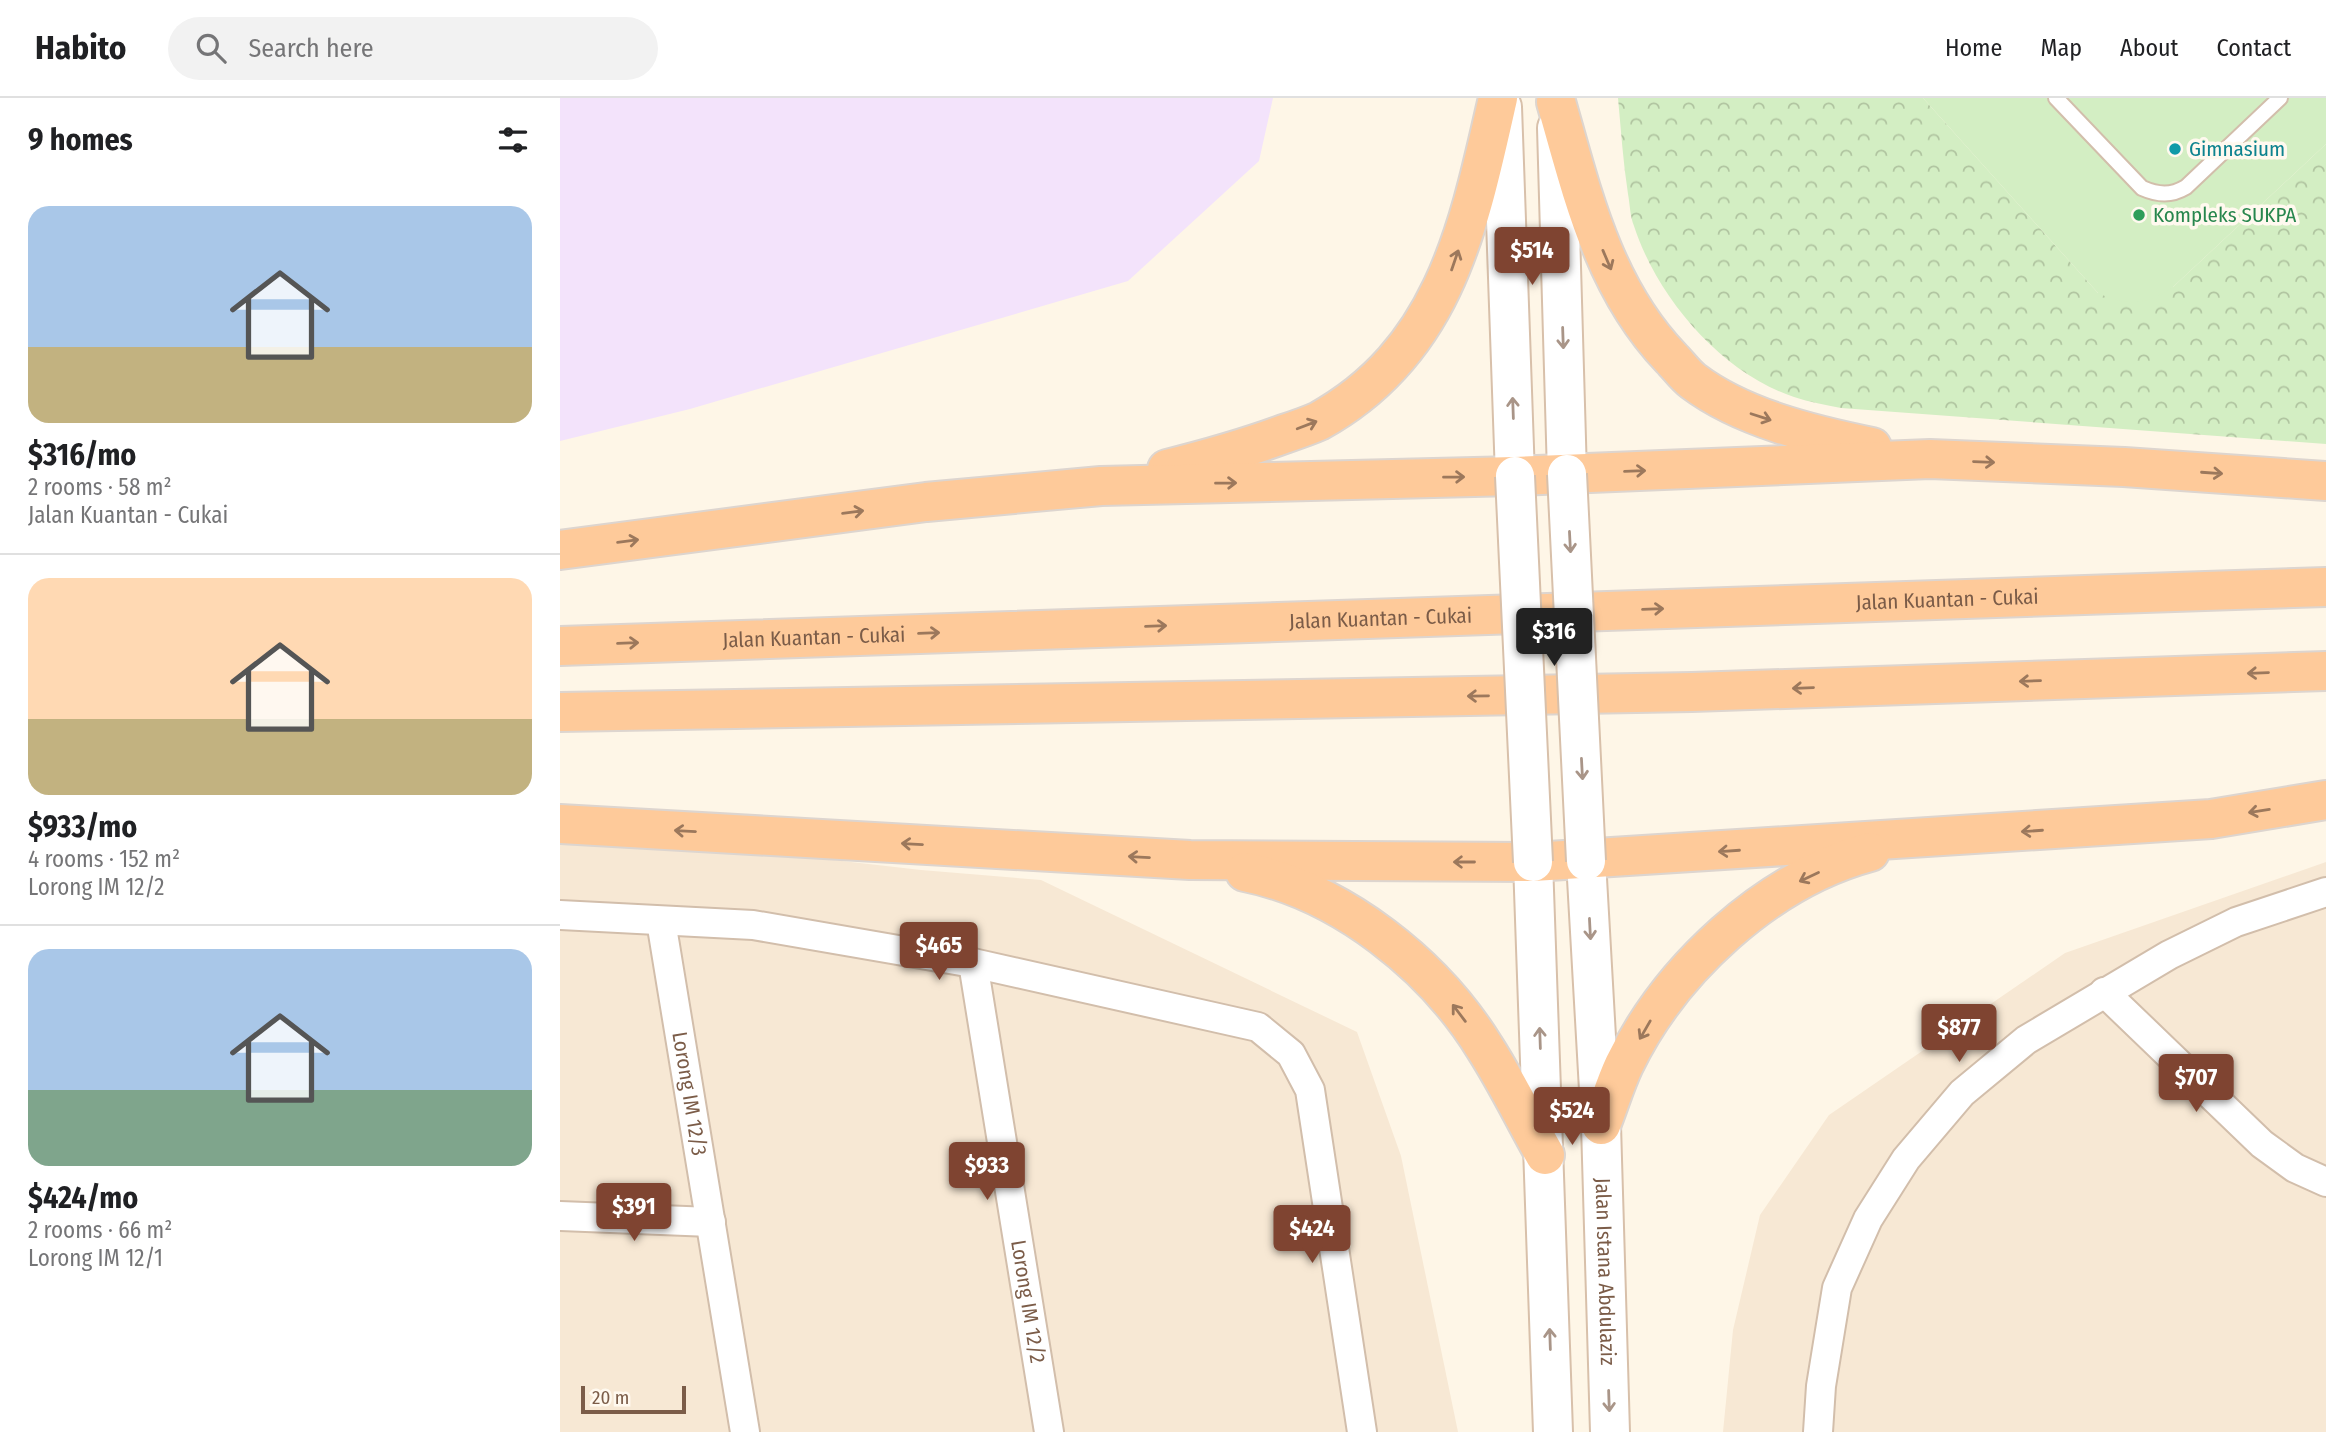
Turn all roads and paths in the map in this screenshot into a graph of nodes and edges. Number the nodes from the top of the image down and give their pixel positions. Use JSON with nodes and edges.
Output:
{"nodes":[{"id":1,"x":1500,"y":98,"type":"edge"},
{"id":2,"x":2056,"y":98,"type":"edge"},
{"id":3,"x":2280,"y":98,"type":"edge"},
{"id":4,"x":1556,"y":100,"type":"edge"},
{"id":5,"x":1930,"y":459,"type":"junction"},
{"id":6,"x":1567,"y":474,"type":"junction"},
{"id":7,"x":1515,"y":476,"type":"junction"},
{"id":8,"x":2326,"y":481,"type":"edge"},
{"id":9,"x":1101,"y":486,"type":"junction"},
{"id":10,"x":560,"y":550,"type":"edge"},
{"id":11,"x":2326,"y":587,"type":"edge"},
{"id":12,"x":560,"y":646,"type":"edge"},
{"id":13,"x":2326,"y":671,"type":"edge"},
{"id":14,"x":560,"y":712,"type":"edge"},
{"id":15,"x":2326,"y":800,"type":"edge"},
{"id":16,"x":560,"y":824,"type":"edge"},
{"id":17,"x":1919,"y":839,"type":"junction"},
{"id":18,"x":1190,"y":860,"type":"junction"},
{"id":19,"x":1586,"y":861,"type":"junction"},
{"id":20,"x":1533,"y":862,"type":"junction"},
{"id":21,"x":2326,"y":892,"type":"edge"},
{"id":22,"x":560,"y":915,"type":"edge"},
{"id":23,"x":661,"y":921,"type":"junction"},
{"id":24,"x":973,"y":964,"type":"junction"},
{"id":25,"x":2104,"y":992,"type":"junction"},
{"id":26,"x":1601,"y":1125,"type":"junction"},
{"id":27,"x":1545,"y":1156,"type":"junction"},
{"id":28,"x":2326,"y":1182,"type":"edge"},
{"id":29,"x":560,"y":1216,"type":"edge"},
{"id":30,"x":711,"y":1222,"type":"junction"},
{"id":31,"x":745,"y":1432,"type":"edge"},
{"id":32,"x":1049,"y":1432,"type":"edge"},
{"id":33,"x":1362,"y":1432,"type":"edge"},
{"id":34,"x":1553,"y":1432,"type":"edge"},
{"id":35,"x":1610,"y":1432,"type":"edge"},
{"id":36,"x":1818,"y":1432,"type":"edge"}],
"edges":[{"from":7,"to":1,"type":"main road","one_way":true},
{"from":9,"to":1,"type":"highway","one_way":true},
{"from":2,"to":3,"type":"lane"},
{"from":4,"to":5,"type":"highway","one_way":true},
{"from":4,"to":6,"type":"main road","name":"Jalan Istana Abdulaziz","one_way":true},
{"from":6,"to":5,"type":"highway","one_way":true},
{"from":5,"to":8,"type":"highway","one_way":true},
{"from":6,"to":7,"type":"highway"},
{"from":6,"to":19,"type":"main road","name":"Jalan Istana Abdulaziz","one_way":true,"bridge":true},
{"from":9,"to":7,"type":"highway","one_way":true},
{"from":7,"to":20,"type":"main road","bridge":true},
{"from":10,"to":9,"type":"highway","one_way":true},
{"from":12,"to":11,"type":"highway","name":"Jalan Kuantan - Cukai","one_way":true},
{"from":13,"to":14,"type":"highway","one_way":true},
{"from":15,"to":17,"type":"highway","one_way":true},
{"from":18,"to":16,"type":"highway","one_way":true},
{"from":17,"to":19,"type":"highway","one_way":true},
{"from":17,"to":26,"type":"highway","one_way":true},
{"from":20,"to":18,"type":"highway","one_way":true},
{"from":27,"to":18,"type":"highway","one_way":true},
{"from":19,"to":20,"type":"highway"},
{"from":19,"to":26,"type":"main road","name":"Jalan Istana Abdulaziz","one_way":true},
{"from":27,"to":20,"type":"main road","one_way":true},
{"from":21,"to":25,"type":"street"},
{"from":22,"to":23,"type":"street"},
{"from":23,"to":24,"type":"street"},
{"from":23,"to":30,"type":"street","name":"Lorong IM 12/3"},
{"from":24,"to":32,"type":"street","name":"Lorong IM 12/2"},
{"from":24,"to":33,"type":"street"},
{"from":25,"to":28,"type":"street"},
{"from":25,"to":36,"type":"street"},
{"from":26,"to":35,"type":"main road","name":"Jalan Istana Abdulaziz","one_way":true},
{"from":34,"to":27,"type":"main road","one_way":true},
{"from":29,"to":30,"type":"street"},
{"from":30,"to":31,"type":"street","name":"Lorong IM 12/3"}]}
